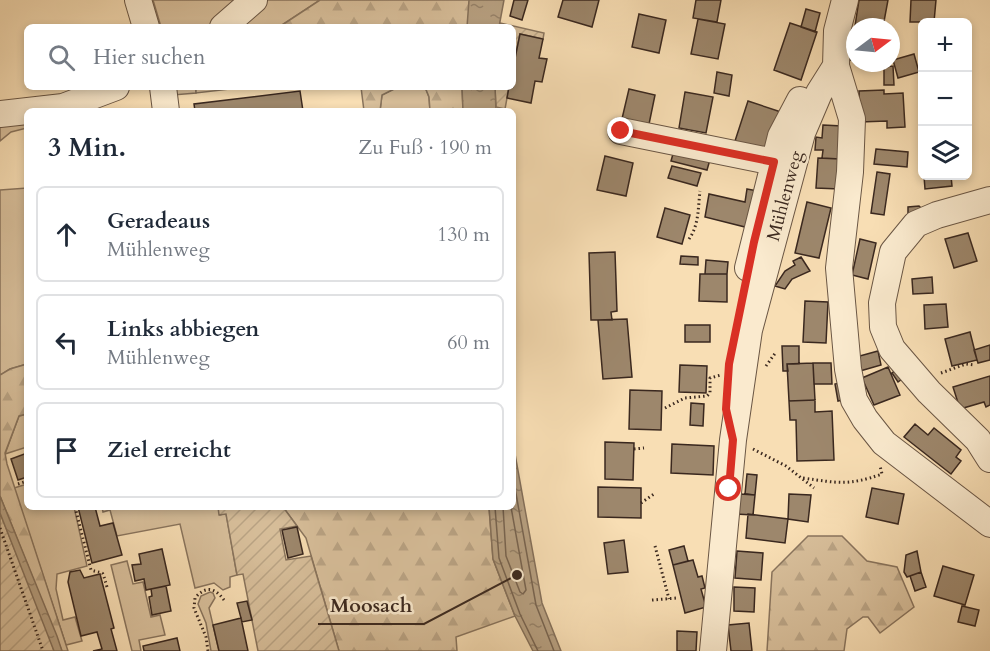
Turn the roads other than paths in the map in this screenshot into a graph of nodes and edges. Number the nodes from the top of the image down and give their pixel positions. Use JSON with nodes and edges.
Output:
{"nodes":[{"id":1,"x":138,"y":0,"type":"edge"},
{"id":2,"x":254,"y":0,"type":"edge"},
{"id":3,"x":845,"y":0,"type":"edge"},
{"id":4,"x":145,"y":24,"type":"edge"},
{"id":5,"x":226,"y":24,"type":"edge"},
{"id":6,"x":837,"y":31,"type":"junction"},
{"id":7,"x":836,"y":66,"type":"junction"},
{"id":8,"x":108,"y":90,"type":"edge"},
{"id":9,"x":163,"y":90,"type":"edge"},
{"id":10,"x":54,"y":108,"type":"edge"},
{"id":11,"x":166,"y":108,"type":"edge"},
{"id":12,"x":24,"y":111,"type":"edge"},
{"id":13,"x":0,"y":114,"type":"edge"},
{"id":14,"x":621,"y":131,"type":"dead end"},
{"id":15,"x":774,"y":162,"type":"junction"},
{"id":16,"x":990,"y":200,"type":"edge"},
{"id":17,"x":990,"y":420,"type":"edge"},
{"id":18,"x":966,"y":427,"type":"junction"},
{"id":19,"x":733,"y":440,"type":"junction"},
{"id":20,"x":990,"y":459,"type":"edge"},
{"id":21,"x":990,"y":524,"type":"edge"},
{"id":22,"x":713,"y":651,"type":"edge"}],
"edges":[{"from":1,"to":4,"type":"street"},
{"from":2,"to":5,"type":"street"},
{"from":3,"to":6,"type":"street"},
{"from":6,"to":7,"type":"street"},
{"from":6,"to":15,"type":"street","name":"Mühlenweg"},
{"from":7,"to":19,"type":"street","name":"Mühlenweg"},
{"from":7,"to":21,"type":"street"},
{"from":8,"to":10,"type":"street"},
{"from":9,"to":11,"type":"street"},
{"from":12,"to":13,"type":"street"},
{"from":14,"to":15,"type":"street","name":"Mühlenweg"},
{"from":15,"to":19,"type":"street","name":"Mühlenweg"},
{"from":16,"to":18,"type":"street"},
{"from":17,"to":18,"type":"street"},
{"from":18,"to":20,"type":"street"},
{"from":19,"to":22,"type":"street","name":"Mühlenweg"}]}
